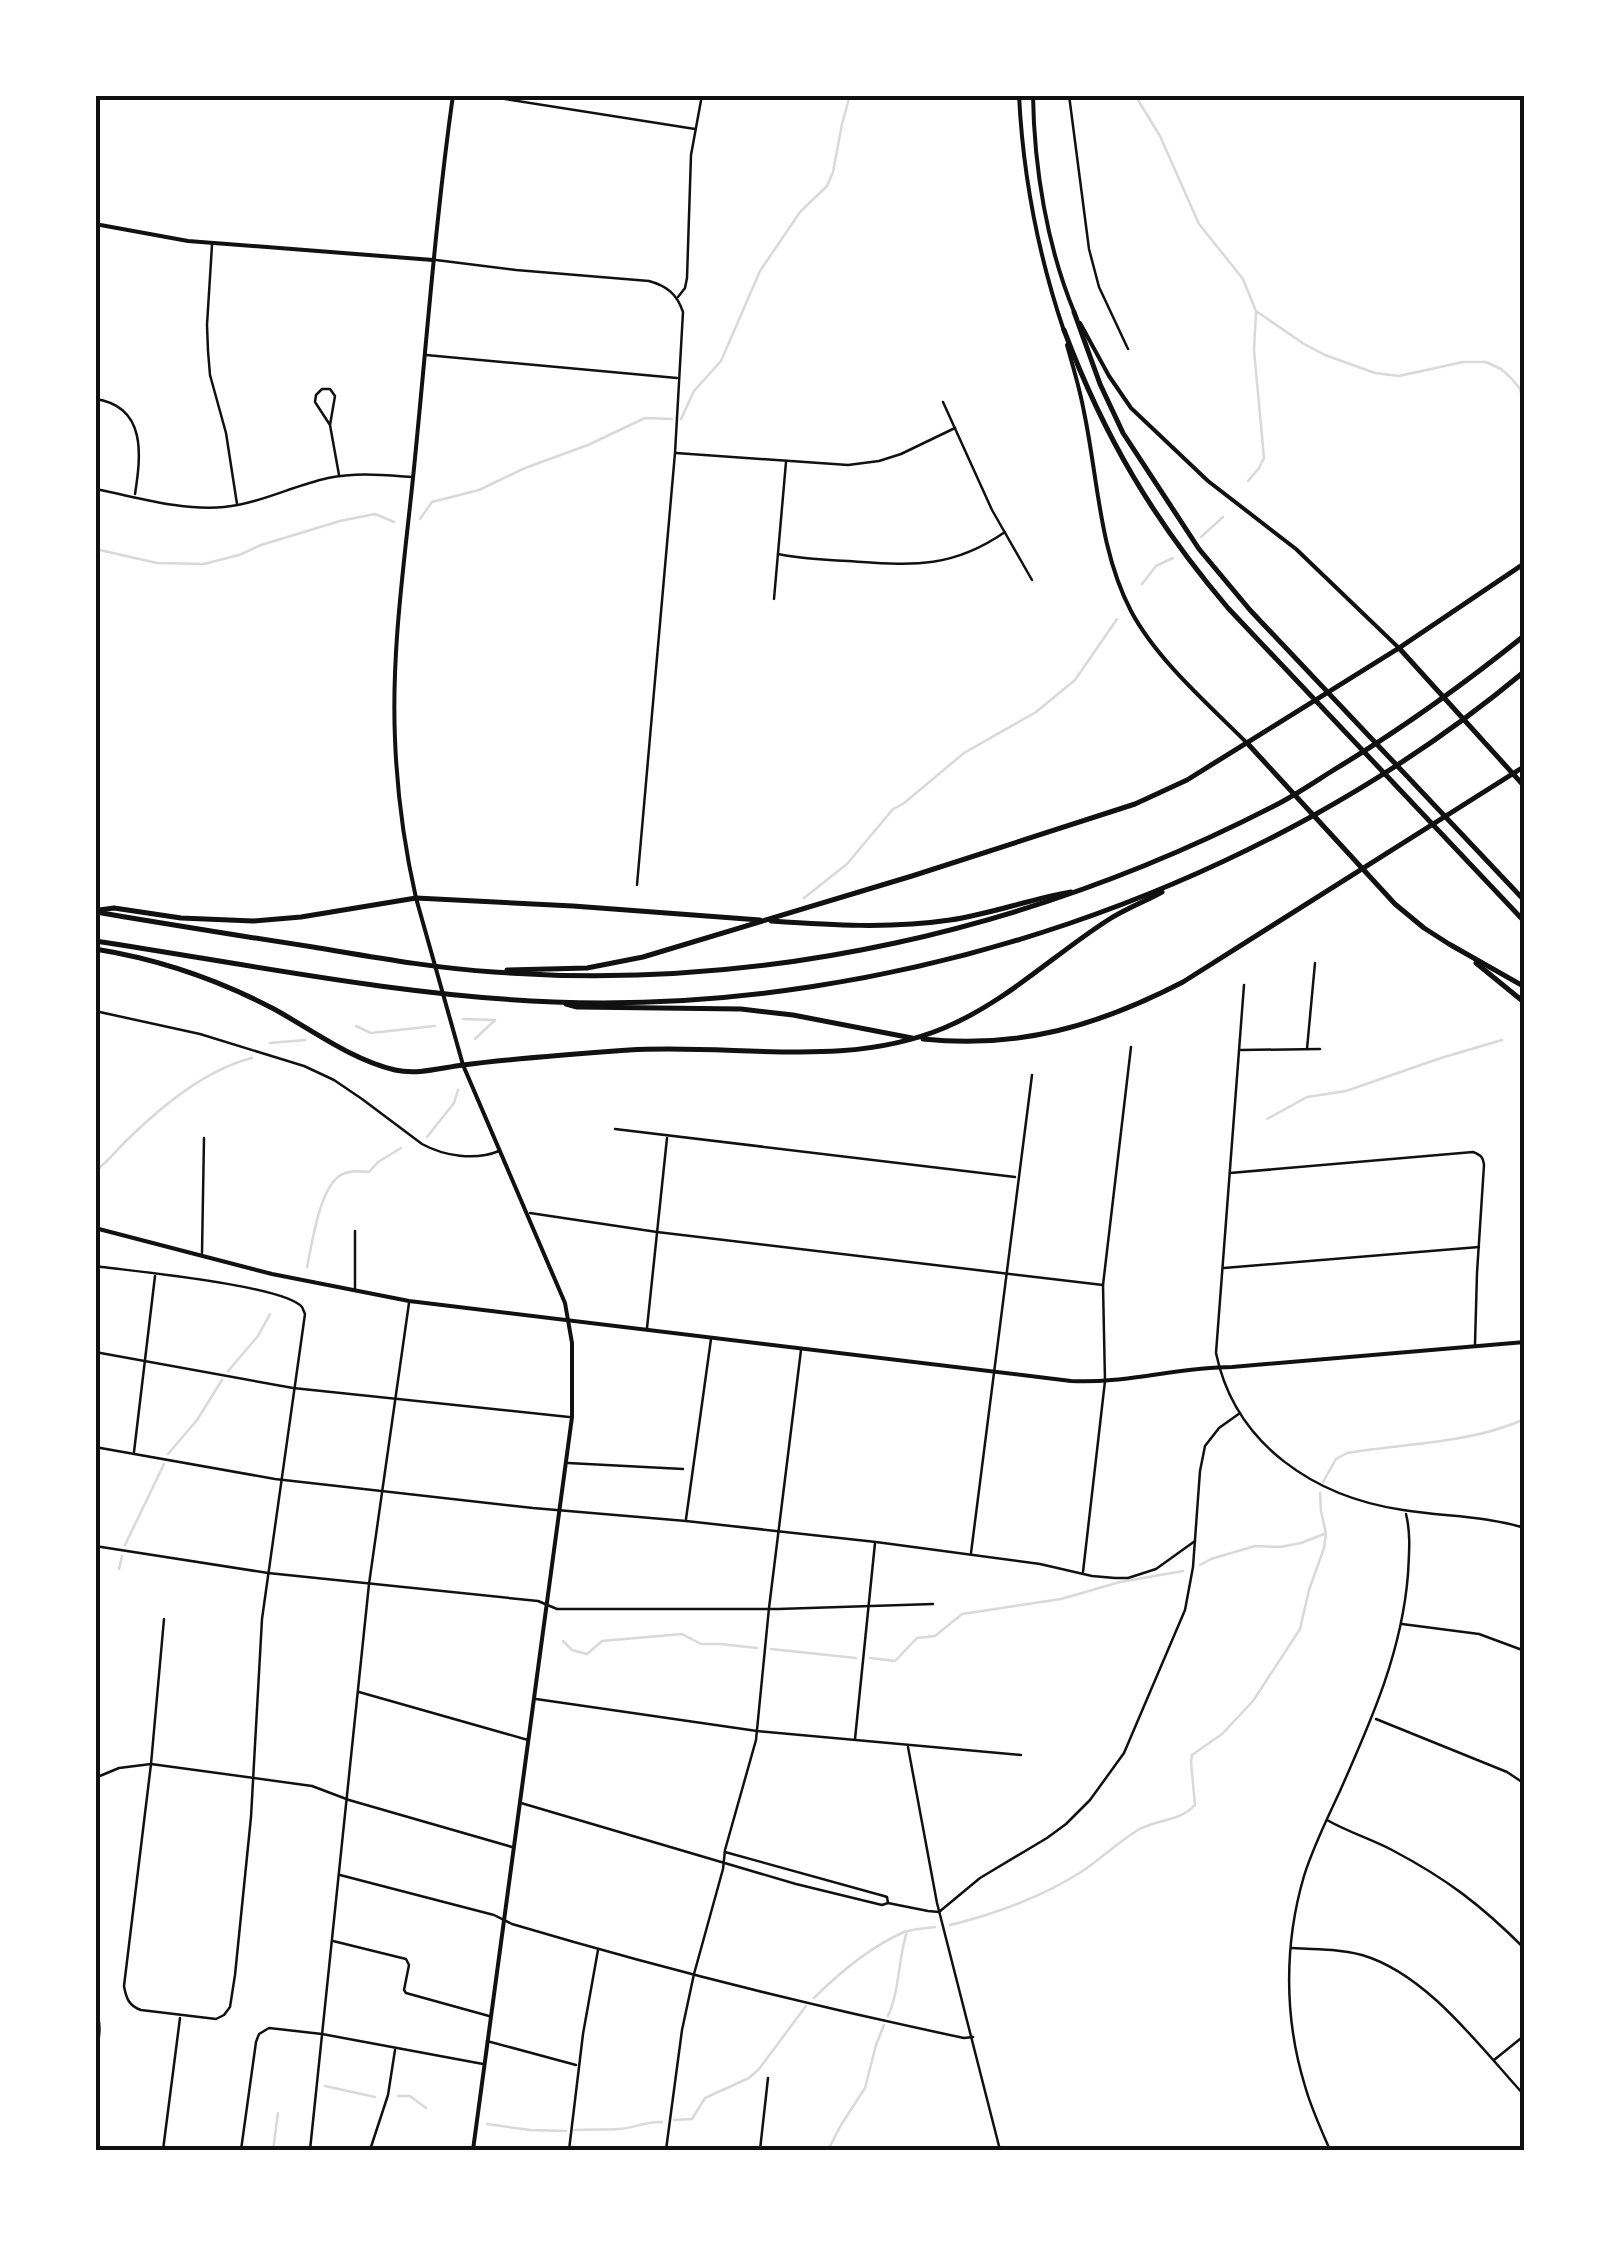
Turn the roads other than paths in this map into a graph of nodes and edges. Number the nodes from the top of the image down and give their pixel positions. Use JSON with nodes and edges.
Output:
{"nodes":[{"id":1,"x":454,"y":95,"type":"edge"},
{"id":2,"x":480,"y":95,"type":"edge"},
{"id":3,"x":702,"y":95,"type":"edge"},
{"id":4,"x":1019,"y":95,"type":"edge"},
{"id":5,"x":1033,"y":95,"type":"edge"},
{"id":6,"x":1069,"y":95,"type":"edge"},
{"id":7,"x":514,"y":98,"type":"edge"},
{"id":8,"x":694,"y":129,"type":"junction"},
{"id":9,"x":95,"y":224,"type":"edge"},
{"id":10,"x":212,"y":243,"type":"junction"},
{"id":11,"x":435,"y":260,"type":"junction"},
{"id":12,"x":676,"y":298,"type":"junction"},
{"id":13,"x":1074,"y":312,"type":"junction"},
{"id":14,"x":1064,"y":330,"type":"junction"},
{"id":15,"x":1128,"y":349,"type":"dead end"},
{"id":16,"x":425,"y":354,"type":"junction"},
{"id":17,"x":680,"y":378,"type":"junction"},
{"id":18,"x":95,"y":399,"type":"edge"},
{"id":19,"x":944,"y":402,"type":"dead end"},
{"id":20,"x":330,"y":425,"type":"junction"},
{"id":21,"x":955,"y":428,"type":"junction"},
{"id":22,"x":674,"y":453,"type":"junction"},
{"id":23,"x":786,"y":462,"type":"junction"},
{"id":24,"x":339,"y":476,"type":"junction"},
{"id":25,"x":414,"y":477,"type":"junction"},
{"id":26,"x":95,"y":490,"type":"edge"},
{"id":27,"x":134,"y":497,"type":"junction"},
{"id":28,"x":238,"y":505,"type":"junction"},
{"id":29,"x":1005,"y":532,"type":"junction"},
{"id":30,"x":778,"y":554,"type":"junction"},
{"id":31,"x":1525,"y":563,"type":"edge"},
{"id":32,"x":1032,"y":580,"type":"dead end"},
{"id":33,"x":774,"y":599,"type":"dead end"},
{"id":34,"x":1525,"y":635,"type":"edge"},
{"id":35,"x":1399,"y":648,"type":"junction"},
{"id":36,"x":1525,"y":672,"type":"edge"},
{"id":37,"x":1247,"y":743,"type":"junction"},
{"id":38,"x":1525,"y":766,"type":"edge"},
{"id":39,"x":1514,"y":773,"type":"junction"},
{"id":40,"x":1525,"y":787,"type":"edge"},
{"id":41,"x":1362,"y":869,"type":"junction"},
{"id":42,"x":1183,"y":881,"type":"junction"},
{"id":43,"x":636,"y":885,"type":"dead end"},
{"id":44,"x":1084,"y":890,"type":"junction"},
{"id":45,"x":416,"y":898,"type":"junction"},
{"id":46,"x":1525,"y":901,"type":"edge"},
{"id":47,"x":95,"y":911,"type":"edge"},
{"id":48,"x":1525,"y":922,"type":"edge"},
{"id":49,"x":95,"y":945,"type":"edge"},
{"id":50,"x":1458,"y":949,"type":"junction"},
{"id":51,"x":1314,"y":963,"type":"dead end"},
{"id":52,"x":494,"y":972,"type":"junction"},
{"id":53,"x":1244,"y":985,"type":"dead end"},
{"id":54,"x":1525,"y":987,"type":"edge"},
{"id":55,"x":558,"y":1002,"type":"junction"},
{"id":56,"x":1525,"y":1003,"type":"edge"},
{"id":57,"x":95,"y":1011,"type":"edge"},
{"id":58,"x":1130,"y":1047,"type":"dead end"},
{"id":59,"x":1308,"y":1049,"type":"junction"},
{"id":60,"x":1320,"y":1049,"type":"dead end"},
{"id":61,"x":1239,"y":1050,"type":"junction"},
{"id":62,"x":463,"y":1065,"type":"junction"},
{"id":63,"x":1032,"y":1075,"type":"dead end"},
{"id":64,"x":614,"y":1129,"type":"dead end"},
{"id":65,"x":668,"y":1135,"type":"junction"},
{"id":66,"x":204,"y":1138,"type":"dead end"},
{"id":67,"x":499,"y":1150,"type":"junction"},
{"id":68,"x":1229,"y":1174,"type":"junction"},
{"id":69,"x":1018,"y":1177,"type":"junction"},
{"id":70,"x":528,"y":1213,"type":"junction"},
{"id":71,"x":95,"y":1228,"type":"edge"},
{"id":72,"x":355,"y":1232,"type":"dead end"},
{"id":73,"x":657,"y":1232,"type":"junction"},
{"id":74,"x":1479,"y":1247,"type":"junction"},
{"id":75,"x":202,"y":1255,"type":"junction"},
{"id":76,"x":95,"y":1266,"type":"edge"},
{"id":77,"x":1222,"y":1268,"type":"junction"},
{"id":78,"x":1006,"y":1273,"type":"junction"},
{"id":79,"x":155,"y":1275,"type":"junction"},
{"id":80,"x":1103,"y":1286,"type":"junction"},
{"id":81,"x":355,"y":1292,"type":"junction"},
{"id":82,"x":409,"y":1301,"type":"junction"},
{"id":83,"x":570,"y":1321,"type":"junction"},
{"id":84,"x":646,"y":1330,"type":"junction"},
{"id":85,"x":711,"y":1338,"type":"junction"},
{"id":86,"x":1525,"y":1342,"type":"edge"},
{"id":87,"x":1474,"y":1345,"type":"junction"},
{"id":88,"x":802,"y":1348,"type":"junction"},
{"id":89,"x":95,"y":1352,"type":"edge"},
{"id":90,"x":146,"y":1362,"type":"junction"},
{"id":91,"x":1218,"y":1367,"type":"junction"},
{"id":92,"x":995,"y":1372,"type":"junction"},
{"id":93,"x":1105,"y":1381,"type":"junction"},
{"id":94,"x":293,"y":1388,"type":"junction"},
{"id":95,"x":395,"y":1399,"type":"junction"},
{"id":96,"x":1240,"y":1413,"type":"junction"},
{"id":97,"x":572,"y":1417,"type":"junction"},
{"id":98,"x":95,"y":1446,"type":"edge"},
{"id":99,"x":134,"y":1453,"type":"junction"},
{"id":100,"x":566,"y":1463,"type":"junction"},
{"id":101,"x":683,"y":1469,"type":"dead end"},
{"id":102,"x":281,"y":1480,"type":"junction"},
{"id":103,"x":382,"y":1492,"type":"junction"},
{"id":104,"x":560,"y":1510,"type":"junction"},
{"id":105,"x":1405,"y":1511,"type":"junction"},
{"id":106,"x":686,"y":1521,"type":"junction"},
{"id":107,"x":1525,"y":1528,"type":"edge"},
{"id":108,"x":778,"y":1531,"type":"junction"},
{"id":109,"x":876,"y":1542,"type":"junction"},
{"id":110,"x":1195,"y":1542,"type":"junction"},
{"id":111,"x":95,"y":1546,"type":"edge"},
{"id":112,"x":971,"y":1554,"type":"junction"},
{"id":113,"x":268,"y":1572,"type":"junction"},
{"id":114,"x":1083,"y":1574,"type":"junction"},
{"id":115,"x":369,"y":1584,"type":"junction"},
{"id":116,"x":547,"y":1604,"type":"junction"},
{"id":117,"x":934,"y":1604,"type":"dead end"},
{"id":118,"x":869,"y":1607,"type":"junction"},
{"id":119,"x":769,"y":1608,"type":"junction"},
{"id":120,"x":164,"y":1620,"type":"dead end"},
{"id":121,"x":1402,"y":1624,"type":"junction"},
{"id":122,"x":1525,"y":1651,"type":"edge"},
{"id":123,"x":358,"y":1692,"type":"junction"},
{"id":124,"x":534,"y":1698,"type":"junction"},
{"id":125,"x":1373,"y":1718,"type":"junction"},
{"id":126,"x":757,"y":1731,"type":"junction"},
{"id":127,"x":528,"y":1740,"type":"junction"},
{"id":128,"x":855,"y":1741,"type":"junction"},
{"id":129,"x":907,"y":1745,"type":"junction"},
{"id":130,"x":1021,"y":1755,"type":"dead end"},
{"id":131,"x":151,"y":1764,"type":"junction"},
{"id":132,"x":254,"y":1777,"type":"junction"},
{"id":133,"x":95,"y":1778,"type":"edge"},
{"id":134,"x":1525,"y":1784,"type":"edge"},
{"id":135,"x":346,"y":1798,"type":"junction"},
{"id":136,"x":520,"y":1803,"type":"junction"},
{"id":137,"x":1327,"y":1820,"type":"junction"},
{"id":138,"x":513,"y":1847,"type":"junction"},
{"id":139,"x":725,"y":1852,"type":"junction"},
{"id":140,"x":724,"y":1863,"type":"junction"},
{"id":141,"x":339,"y":1875,"type":"junction"},
{"id":142,"x":888,"y":1902,"type":"junction"},
{"id":143,"x":940,"y":1912,"type":"junction"},
{"id":144,"x":503,"y":1920,"type":"junction"},
{"id":145,"x":332,"y":1941,"type":"junction"},
{"id":146,"x":1291,"y":1948,"type":"junction"},
{"id":147,"x":1525,"y":1949,"type":"edge"},
{"id":148,"x":598,"y":1950,"type":"junction"},
{"id":149,"x":694,"y":1974,"type":"junction"},
{"id":150,"x":97,"y":2012,"type":"edge"},
{"id":151,"x":180,"y":2016,"type":"junction"},
{"id":152,"x":490,"y":2016,"type":"junction"},
{"id":153,"x":322,"y":2034,"type":"junction"},
{"id":154,"x":972,"y":2036,"type":"junction"},
{"id":155,"x":1525,"y":2036,"type":"edge"},
{"id":156,"x":486,"y":2041,"type":"junction"},
{"id":157,"x":395,"y":2048,"type":"junction"},
{"id":158,"x":1493,"y":2061,"type":"junction"},
{"id":159,"x":95,"y":2062,"type":"edge"},
{"id":160,"x":483,"y":2064,"type":"junction"},
{"id":161,"x":578,"y":2065,"type":"junction"},
{"id":162,"x":768,"y":2078,"type":"dead end"},
{"id":163,"x":1525,"y":2096,"type":"edge"},
{"id":164,"x":163,"y":2150,"type":"edge"},
{"id":165,"x":241,"y":2150,"type":"edge"},
{"id":166,"x":310,"y":2150,"type":"edge"},
{"id":167,"x":370,"y":2150,"type":"edge"},
{"id":168,"x":473,"y":2150,"type":"edge"},
{"id":169,"x":569,"y":2150,"type":"edge"},
{"id":170,"x":666,"y":2150,"type":"edge"},
{"id":171,"x":760,"y":2150,"type":"edge"},
{"id":172,"x":1000,"y":2150,"type":"edge"},
{"id":173,"x":1330,"y":2150,"type":"edge"}],
"edges":[{"from":1,"to":11,"type":"main road"},
{"from":2,"to":7,"type":"street"},
{"from":3,"to":8,"type":"street"},
{"from":4,"to":14,"type":"main road"},
{"from":5,"to":13,"type":"main road"},
{"from":6,"to":15,"type":"street"},
{"from":7,"to":8,"type":"street"},
{"from":8,"to":12,"type":"street"},
{"from":9,"to":10,"type":"main road"},
{"from":10,"to":11,"type":"main road"},
{"from":10,"to":28,"type":"street"},
{"from":11,"to":12,"type":"street"},
{"from":11,"to":16,"type":"main road"},
{"from":12,"to":17,"type":"street"},
{"from":13,"to":35,"type":"main road"},
{"from":13,"to":46,"type":"highway"},
{"from":14,"to":37,"type":"main road"},
{"from":14,"to":48,"type":"highway"},
{"from":16,"to":17,"type":"street"},
{"from":16,"to":25,"type":"main road"},
{"from":17,"to":22,"type":"street"},
{"from":18,"to":27,"type":"street"},
{"from":19,"to":21,"type":"street"},
{"from":20,"to":20,"type":"street"},
{"from":20,"to":24,"type":"street"},
{"from":21,"to":23,"type":"street"},
{"from":21,"to":29,"type":"street"},
{"from":22,"to":23,"type":"street"},
{"from":22,"to":43,"type":"street"},
{"from":23,"to":30,"type":"street"},
{"from":24,"to":25,"type":"street"},
{"from":24,"to":28,"type":"street"},
{"from":25,"to":45,"type":"main road"},
{"from":26,"to":27,"type":"street"},
{"from":27,"to":28,"type":"street"},
{"from":29,"to":30,"type":"street"},
{"from":29,"to":32,"type":"street"},
{"from":30,"to":33,"type":"street"},
{"from":31,"to":35,"type":"highway"},
{"from":34,"to":44,"type":"highway"},
{"from":35,"to":37,"type":"highway"},
{"from":35,"to":39,"type":"highway"},
{"from":36,"to":42,"type":"highway"},
{"from":37,"to":41,"type":"highway"},
{"from":37,"to":52,"type":"highway"},
{"from":38,"to":39,"type":"highway"},
{"from":39,"to":40,"type":"highway"},
{"from":39,"to":41,"type":"highway"},
{"from":41,"to":50,"type":"highway"},
{"from":41,"to":55,"type":"highway"},
{"from":42,"to":55,"type":"highway"},
{"from":42,"to":62,"type":"highway"},
{"from":44,"to":45,"type":"highway"},
{"from":44,"to":52,"type":"highway"},
{"from":45,"to":47,"type":"highway"},
{"from":45,"to":62,"type":"main road"},
{"from":47,"to":52,"type":"highway"},
{"from":49,"to":55,"type":"highway"},
{"from":49,"to":62,"type":"highway"},
{"from":50,"to":54,"type":"highway"},
{"from":50,"to":56,"type":"highway"},
{"from":51,"to":59,"type":"street"},
{"from":53,"to":61,"type":"street"},
{"from":57,"to":67,"type":"street"},
{"from":58,"to":80,"type":"street"},
{"from":59,"to":60,"type":"street"},
{"from":59,"to":61,"type":"street"},
{"from":61,"to":68,"type":"street"},
{"from":62,"to":67,"type":"main road"},
{"from":63,"to":69,"type":"street"},
{"from":64,"to":65,"type":"street"},
{"from":65,"to":69,"type":"street"},
{"from":65,"to":73,"type":"street"},
{"from":66,"to":75,"type":"street"},
{"from":67,"to":70,"type":"main road"},
{"from":68,"to":74,"type":"street"},
{"from":68,"to":77,"type":"street"},
{"from":69,"to":78,"type":"street"},
{"from":70,"to":73,"type":"street"},
{"from":70,"to":83,"type":"main road"},
{"from":71,"to":75,"type":"main road"},
{"from":72,"to":81,"type":"street"},
{"from":73,"to":78,"type":"street"},
{"from":73,"to":84,"type":"street"},
{"from":74,"to":77,"type":"street"},
{"from":74,"to":87,"type":"street"},
{"from":75,"to":81,"type":"main road"},
{"from":76,"to":79,"type":"street"},
{"from":77,"to":91,"type":"street"},
{"from":78,"to":80,"type":"street"},
{"from":78,"to":92,"type":"street"},
{"from":79,"to":90,"type":"street"},
{"from":79,"to":94,"type":"street"},
{"from":80,"to":93,"type":"street"},
{"from":81,"to":82,"type":"main road"},
{"from":82,"to":83,"type":"main road"},
{"from":82,"to":95,"type":"street"},
{"from":83,"to":84,"type":"main road"},
{"from":83,"to":97,"type":"main road"},
{"from":84,"to":85,"type":"main road"},
{"from":85,"to":88,"type":"main road"},
{"from":85,"to":106,"type":"street"},
{"from":86,"to":87,"type":"main road"},
{"from":87,"to":91,"type":"main road"},
{"from":88,"to":92,"type":"main road"},
{"from":88,"to":108,"type":"street"},
{"from":89,"to":90,"type":"street"},
{"from":90,"to":94,"type":"street"},
{"from":90,"to":99,"type":"street"},
{"from":91,"to":93,"type":"main road"},
{"from":91,"to":96,"type":"street"},
{"from":92,"to":93,"type":"main road"},
{"from":92,"to":112,"type":"street"},
{"from":93,"to":114,"type":"street"},
{"from":94,"to":95,"type":"street"},
{"from":94,"to":102,"type":"street"},
{"from":95,"to":97,"type":"street"},
{"from":95,"to":103,"type":"street"},
{"from":96,"to":105,"type":"street"},
{"from":96,"to":110,"type":"street"},
{"from":97,"to":100,"type":"main road"},
{"from":98,"to":99,"type":"street"},
{"from":99,"to":102,"type":"street"},
{"from":100,"to":101,"type":"street"},
{"from":100,"to":104,"type":"main road"},
{"from":102,"to":103,"type":"street"},
{"from":102,"to":113,"type":"street"},
{"from":103,"to":104,"type":"street"},
{"from":103,"to":115,"type":"street"},
{"from":104,"to":106,"type":"street"},
{"from":104,"to":116,"type":"main road"},
{"from":105,"to":107,"type":"street"},
{"from":105,"to":121,"type":"street"},
{"from":106,"to":108,"type":"street"},
{"from":108,"to":109,"type":"street"},
{"from":108,"to":119,"type":"street"},
{"from":109,"to":112,"type":"street"},
{"from":109,"to":118,"type":"street"},
{"from":110,"to":114,"type":"street"},
{"from":110,"to":143,"type":"street"},
{"from":111,"to":113,"type":"street"},
{"from":112,"to":114,"type":"street"},
{"from":113,"to":115,"type":"street"},
{"from":113,"to":132,"type":"street"},
{"from":115,"to":116,"type":"street"},
{"from":115,"to":123,"type":"street"},
{"from":116,"to":119,"type":"street"},
{"from":116,"to":124,"type":"main road"},
{"from":117,"to":118,"type":"street"},
{"from":118,"to":119,"type":"street"},
{"from":118,"to":128,"type":"street"},
{"from":119,"to":126,"type":"street"},
{"from":120,"to":131,"type":"street"},
{"from":121,"to":122,"type":"street"},
{"from":121,"to":125,"type":"street"},
{"from":123,"to":127,"type":"street"},
{"from":123,"to":135,"type":"street"},
{"from":124,"to":126,"type":"street"},
{"from":124,"to":127,"type":"main road"},
{"from":125,"to":134,"type":"street"},
{"from":125,"to":137,"type":"street"},
{"from":126,"to":128,"type":"street"},
{"from":126,"to":139,"type":"street"},
{"from":127,"to":136,"type":"main road"},
{"from":128,"to":129,"type":"street"},
{"from":129,"to":130,"type":"street"},
{"from":129,"to":143,"type":"street"},
{"from":131,"to":132,"type":"street"},
{"from":131,"to":133,"type":"street"},
{"from":131,"to":151,"type":"street"},
{"from":132,"to":135,"type":"street"},
{"from":132,"to":151,"type":"street"},
{"from":135,"to":138,"type":"street"},
{"from":135,"to":141,"type":"street"},
{"from":136,"to":138,"type":"main road"},
{"from":136,"to":140,"type":"street"},
{"from":137,"to":146,"type":"street"},
{"from":137,"to":147,"type":"street"},
{"from":138,"to":144,"type":"main road"},
{"from":139,"to":140,"type":"street"},
{"from":139,"to":142,"type":"street"},
{"from":140,"to":142,"type":"street"},
{"from":140,"to":149,"type":"street"},
{"from":141,"to":144,"type":"street"},
{"from":141,"to":145,"type":"street"},
{"from":142,"to":143,"type":"street"},
{"from":143,"to":154,"type":"street"},
{"from":144,"to":148,"type":"street"},
{"from":144,"to":152,"type":"main road"},
{"from":145,"to":152,"type":"street"},
{"from":145,"to":153,"type":"street"},
{"from":146,"to":158,"type":"street"},
{"from":146,"to":173,"type":"street"},
{"from":148,"to":149,"type":"street"},
{"from":148,"to":161,"type":"street"},
{"from":149,"to":154,"type":"street"},
{"from":149,"to":170,"type":"street"},
{"from":150,"to":159,"type":"street"},
{"from":151,"to":164,"type":"street"},
{"from":152,"to":156,"type":"main road"},
{"from":153,"to":157,"type":"street"},
{"from":153,"to":165,"type":"street"},
{"from":153,"to":166,"type":"street"},
{"from":154,"to":172,"type":"street"},
{"from":155,"to":158,"type":"street"},
{"from":156,"to":160,"type":"main road"},
{"from":156,"to":161,"type":"street"},
{"from":157,"to":160,"type":"street"},
{"from":157,"to":167,"type":"street"},
{"from":158,"to":163,"type":"street"},
{"from":160,"to":168,"type":"main road"},
{"from":161,"to":169,"type":"street"},
{"from":162,"to":171,"type":"street"}]}
